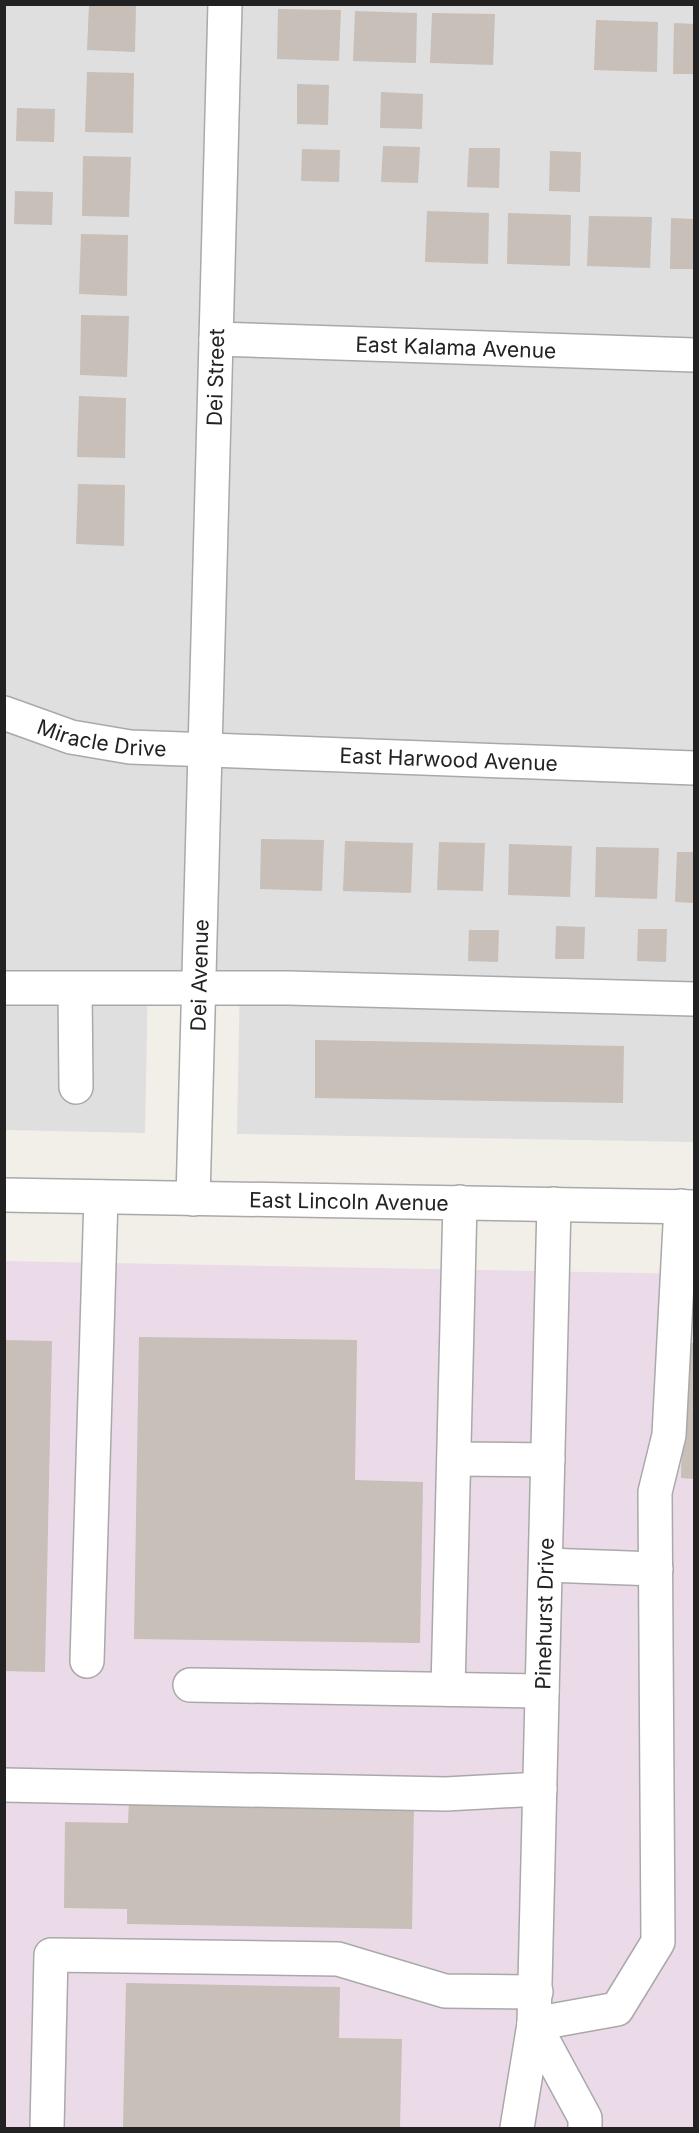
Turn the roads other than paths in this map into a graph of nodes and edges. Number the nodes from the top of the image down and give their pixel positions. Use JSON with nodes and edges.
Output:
{"nodes":[{"id":1,"x":225,"y":4,"type":"edge"},
{"id":2,"x":216,"y":339,"type":"junction"},
{"id":3,"x":694,"y":355,"type":"edge"},
{"id":4,"x":4,"y":713,"type":"edge"},
{"id":5,"x":204,"y":751,"type":"junction"},
{"id":6,"x":694,"y":768,"type":"edge"},
{"id":7,"x":4,"y":988,"type":"edge"},
{"id":8,"x":75,"y":989,"type":"junction"},
{"id":9,"x":197,"y":990,"type":"junction"},
{"id":10,"x":694,"y":999,"type":"edge"},
{"id":11,"x":75,"y":1087,"type":"dead end"},
{"id":12,"x":4,"y":1195,"type":"edge"},
{"id":13,"x":101,"y":1197,"type":"junction"},
{"id":14,"x":193,"y":1199,"type":"junction"},
{"id":15,"x":460,"y":1202,"type":"junction"},
{"id":16,"x":554,"y":1204,"type":"junction"},
{"id":17,"x":688,"y":1206,"type":"edge"},
{"id":18,"x":454,"y":1459,"type":"junction"},
{"id":19,"x":548,"y":1460,"type":"junction"},
{"id":20,"x":546,"y":1565,"type":"junction"},
{"id":21,"x":656,"y":1569,"type":"junction"},
{"id":22,"x":87,"y":1661,"type":"dead end"},
{"id":23,"x":190,"y":1685,"type":"dead end"},
{"id":24,"x":448,"y":1689,"type":"junction"},
{"id":25,"x":542,"y":1691,"type":"junction"},
{"id":26,"x":4,"y":1785,"type":"edge"},
{"id":27,"x":540,"y":1789,"type":"junction"},
{"id":28,"x":535,"y":2008,"type":"junction"},
{"id":29,"x":47,"y":2128,"type":"edge"},
{"id":30,"x":516,"y":2128,"type":"edge"},
{"id":31,"x":585,"y":2128,"type":"edge"}],
"edges":[{"from":1,"to":2,"type":"street","name":"Dei Street"},
{"from":2,"to":3,"type":"street","name":"East Kalama Avenue"},
{"from":2,"to":5,"type":"street","name":"Dei Street"},
{"from":4,"to":5,"type":"street","name":"Miracle Drive"},
{"from":5,"to":6,"type":"street","name":"East Harwood Avenue"},
{"from":5,"to":9,"type":"street","name":"Dei Avenue"},
{"from":7,"to":8,"type":"street"},
{"from":8,"to":9,"type":"street"},
{"from":8,"to":11,"type":"street"},
{"from":9,"to":10,"type":"street"},
{"from":9,"to":14,"type":"street","name":"Dei Avenue"},
{"from":12,"to":13,"type":"street","name":"East Lincoln Avenue"},
{"from":13,"to":14,"type":"street","name":"East Lincoln Avenue"},
{"from":13,"to":22,"type":"street"},
{"from":14,"to":15,"type":"street","name":"East Lincoln Avenue"},
{"from":15,"to":16,"type":"street","name":"East Lincoln Avenue"},
{"from":15,"to":18,"type":"street"},
{"from":16,"to":17,"type":"street","name":"East Lincoln Avenue"},
{"from":16,"to":19,"type":"street","name":"Pinehurst Drive"},
{"from":17,"to":21,"type":"street"},
{"from":18,"to":19,"type":"street"},
{"from":18,"to":24,"type":"street"},
{"from":19,"to":20,"type":"street","name":"Pinehurst Drive"},
{"from":20,"to":21,"type":"street"},
{"from":20,"to":25,"type":"street","name":"Pinehurst Drive"},
{"from":21,"to":28,"type":"street"},
{"from":23,"to":24,"type":"street"},
{"from":24,"to":25,"type":"street"},
{"from":25,"to":27,"type":"street","name":"Pinehurst Drive"},
{"from":26,"to":27,"type":"street"},
{"from":27,"to":28,"type":"street","name":"Pinehurst Drive"},
{"from":28,"to":29,"type":"street"},
{"from":28,"to":30,"type":"street","name":"Pinehurst Drive"},
{"from":28,"to":31,"type":"street"}]}
